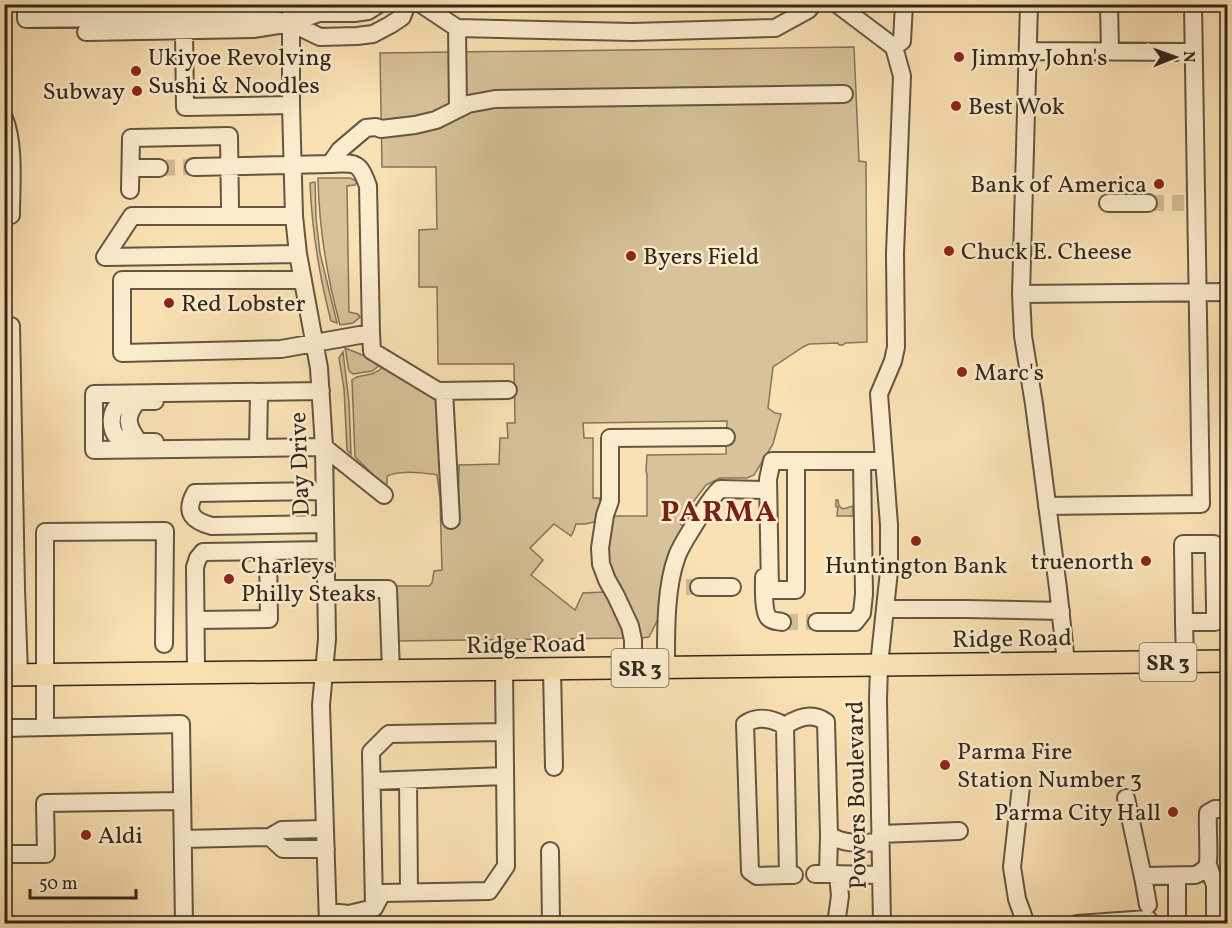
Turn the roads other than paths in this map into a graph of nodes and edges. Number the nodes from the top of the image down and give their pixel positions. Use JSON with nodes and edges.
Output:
{"nodes":[{"id":1,"x":26,"y":4,"type":"edge"},
{"id":2,"x":291,"y":4,"type":"edge"},
{"id":3,"x":379,"y":4,"type":"edge"},
{"id":4,"x":407,"y":4,"type":"edge"},
{"id":5,"x":421,"y":4,"type":"edge"},
{"id":6,"x":813,"y":4,"type":"edge"},
{"id":7,"x":837,"y":4,"type":"edge"},
{"id":8,"x":904,"y":4,"type":"edge"},
{"id":9,"x":1029,"y":4,"type":"edge"},
{"id":10,"x":1109,"y":4,"type":"edge"},
{"id":11,"x":1194,"y":4,"type":"edge"},
{"id":12,"x":291,"y":23,"type":"junction"},
{"id":13,"x":457,"y":28,"type":"junction"},
{"id":14,"x":184,"y":30,"type":"junction"},
{"id":15,"x":86,"y":32,"type":"dead end"},
{"id":16,"x":894,"y":47,"type":"junction"},
{"id":17,"x":1028,"y":51,"type":"junction"},
{"id":18,"x":1110,"y":51,"type":"junction"},
{"id":19,"x":1194,"y":52,"type":"junction"},
{"id":20,"x":844,"y":94,"type":"dead end"},
{"id":21,"x":291,"y":105,"type":"junction"},
{"id":22,"x":458,"y":109,"type":"junction"},
{"id":23,"x":4,"y":118,"type":"edge"},
{"id":24,"x":292,"y":164,"type":"junction"},
{"id":25,"x":330,"y":164,"type":"junction"},
{"id":26,"x":229,"y":165,"type":"junction"},
{"id":27,"x":194,"y":167,"type":"tunnel mouth"},
{"id":28,"x":131,"y":168,"type":"junction"},
{"id":29,"x":159,"y":168,"type":"tunnel mouth"},
{"id":30,"x":130,"y":190,"type":"dead end"},
{"id":31,"x":1108,"y":203,"type":"dead end"},
{"id":32,"x":1148,"y":203,"type":"tunnel mouth"},
{"id":33,"x":230,"y":207,"type":"dead end"},
{"id":34,"x":10,"y":215,"type":"dead end"},
{"id":35,"x":294,"y":216,"type":"junction"},
{"id":36,"x":298,"y":254,"type":"junction"},
{"id":37,"x":303,"y":280,"type":"junction"},
{"id":38,"x":1227,"y":292,"type":"edge"},
{"id":39,"x":1197,"y":293,"type":"junction"},
{"id":40,"x":1020,"y":294,"type":"junction"},
{"id":41,"x":4,"y":326,"type":"edge"},
{"id":42,"x":371,"y":333,"type":"junction"},
{"id":43,"x":315,"y":344,"type":"junction"},
{"id":44,"x":508,"y":390,"type":"dead end"},
{"id":45,"x":321,"y":391,"type":"junction"},
{"id":46,"x":444,"y":391,"type":"junction"},
{"id":47,"x":229,"y":392,"type":"junction"},
{"id":48,"x":259,"y":392,"type":"junction"},
{"id":49,"x":9,"y":407,"type":"edge"},
{"id":50,"x":726,"y":437,"type":"dead end"},
{"id":51,"x":324,"y":447,"type":"junction"},
{"id":52,"x":236,"y":448,"type":"junction"},
{"id":53,"x":258,"y":448,"type":"junction"},
{"id":54,"x":796,"y":461,"type":"junction"},
{"id":55,"x":862,"y":461,"type":"junction"},
{"id":56,"x":884,"y":461,"type":"junction"},
{"id":57,"x":766,"y":490,"type":"junction"},
{"id":58,"x":324,"y":491,"type":"junction"},
{"id":59,"x":384,"y":495,"type":"dead end"},
{"id":60,"x":1047,"y":506,"type":"junction"},
{"id":61,"x":451,"y":520,"type":"dead end"},
{"id":62,"x":325,"y":525,"type":"junction"},
{"id":63,"x":325,"y":550,"type":"junction"},
{"id":64,"x":268,"y":552,"type":"junction"},
{"id":65,"x":1221,"y":555,"type":"edge"},
{"id":66,"x":685,"y":587,"type":"junction"},
{"id":67,"x":732,"y":587,"type":"dead end"},
{"id":68,"x":10,"y":589,"type":"edge"},
{"id":69,"x":326,"y":590,"type":"junction"},
{"id":70,"x":1221,"y":606,"type":"edge"},
{"id":71,"x":886,"y":609,"type":"junction"},
{"id":72,"x":1061,"y":611,"type":"junction"},
{"id":73,"x":196,"y":620,"type":"junction"},
{"id":74,"x":782,"y":622,"type":"dead end"},
{"id":75,"x":817,"y":622,"type":"tunnel mouth"},
{"id":76,"x":1184,"y":622,"type":"junction"},
{"id":77,"x":164,"y":644,"type":"dead end"},
{"id":78,"x":1185,"y":661,"type":"junction"},
{"id":79,"x":1227,"y":661,"type":"edge"},
{"id":80,"x":1066,"y":663,"type":"junction"},
{"id":81,"x":879,"y":665,"type":"junction"},
{"id":82,"x":633,"y":668,"type":"junction"},
{"id":83,"x":666,"y":668,"type":"junction"},
{"id":84,"x":552,"y":669,"type":"junction"},
{"id":85,"x":504,"y":670,"type":"junction"},
{"id":86,"x":391,"y":671,"type":"junction"},
{"id":87,"x":196,"y":672,"type":"junction"},
{"id":88,"x":324,"y":672,"type":"junction"},
{"id":89,"x":12,"y":674,"type":"edge"},
{"id":90,"x":46,"y":674,"type":"junction"},
{"id":91,"x":785,"y":726,"type":"junction"},
{"id":92,"x":45,"y":727,"type":"junction"},
{"id":93,"x":4,"y":728,"type":"edge"},
{"id":94,"x":504,"y":732,"type":"junction"},
{"id":95,"x":554,"y":767,"type":"dead end"},
{"id":96,"x":505,"y":776,"type":"junction"},
{"id":97,"x":408,"y":780,"type":"junction"},
{"id":98,"x":372,"y":781,"type":"junction"},
{"id":99,"x":1021,"y":786,"type":"dead end"},
{"id":100,"x":1126,"y":798,"type":"dead end"},
{"id":101,"x":182,"y":801,"type":"junction"},
{"id":102,"x":1227,"y":809,"type":"edge"},
{"id":103,"x":324,"y":829,"type":"junction"},
{"id":104,"x":959,"y":831,"type":"dead end"},
{"id":105,"x":828,"y":835,"type":"junction"},
{"id":106,"x":270,"y":837,"type":"junction"},
{"id":107,"x":880,"y":838,"type":"junction"},
{"id":108,"x":183,"y":839,"type":"junction"},
{"id":109,"x":326,"y":849,"type":"junction"},
{"id":110,"x":550,"y":851,"type":"dead end"},
{"id":111,"x":4,"y":854,"type":"edge"},
{"id":112,"x":1208,"y":865,"type":"junction"},
{"id":113,"x":827,"y":874,"type":"junction"},
{"id":114,"x":881,"y":874,"type":"junction"},
{"id":115,"x":1143,"y":876,"type":"junction"},
{"id":116,"x":1177,"y":876,"type":"junction"},
{"id":117,"x":410,"y":892,"type":"junction"},
{"id":118,"x":374,"y":908,"type":"junction"},
{"id":119,"x":328,"y":918,"type":"edge"},
{"id":120,"x":184,"y":924,"type":"edge"},
{"id":121,"x":550,"y":924,"type":"edge"},
{"id":122,"x":836,"y":924,"type":"edge"},
{"id":123,"x":882,"y":924,"type":"edge"},
{"id":124,"x":1026,"y":924,"type":"edge"},
{"id":125,"x":1077,"y":924,"type":"edge"},
{"id":126,"x":1178,"y":924,"type":"edge"},
{"id":127,"x":1215,"y":924,"type":"edge"}],
"edges":[{"from":1,"to":12,"type":"street"},
{"from":2,"to":12,"type":"street","name":"Day Drive"},
{"from":3,"to":12,"type":"street"},
{"from":4,"to":12,"type":"street"},
{"from":5,"to":13,"type":"street"},
{"from":6,"to":13,"type":"street"},
{"from":7,"to":16,"type":"street"},
{"from":8,"to":16,"type":"street"},
{"from":9,"to":17,"type":"street"},
{"from":10,"to":18,"type":"street"},
{"from":11,"to":19,"type":"street"},
{"from":12,"to":14,"type":"street"},
{"from":12,"to":21,"type":"street","name":"Day Drive"},
{"from":13,"to":22,"type":"street"},
{"from":14,"to":15,"type":"street"},
{"from":14,"to":21,"type":"street"},
{"from":16,"to":56,"type":"street","name":"Powers Boulevard"},
{"from":17,"to":18,"type":"street"},
{"from":17,"to":40,"type":"street"},
{"from":18,"to":19,"type":"street"},
{"from":19,"to":39,"type":"street"},
{"from":20,"to":22,"type":"street"},
{"from":21,"to":24,"type":"street","name":"Day Drive"},
{"from":22,"to":25,"type":"street"},
{"from":23,"to":34,"type":"street"},
{"from":24,"to":25,"type":"street"},
{"from":24,"to":26,"type":"street"},
{"from":24,"to":35,"type":"street","name":"Day Drive"},
{"from":25,"to":42,"type":"street"},
{"from":26,"to":27,"type":"street"},
{"from":26,"to":28,"type":"street"},
{"from":26,"to":33,"type":"street"},
{"from":28,"to":29,"type":"street"},
{"from":28,"to":30,"type":"street"},
{"from":31,"to":32,"type":"street"},
{"from":35,"to":36,"type":"street","name":"Day Drive"},
{"from":35,"to":36,"type":"street"},
{"from":36,"to":37,"type":"street","name":"Day Drive"},
{"from":37,"to":43,"type":"street","name":"Day Drive"},
{"from":37,"to":43,"type":"street"},
{"from":38,"to":39,"type":"street"},
{"from":39,"to":40,"type":"street"},
{"from":39,"to":60,"type":"street"},
{"from":40,"to":60,"type":"street"},
{"from":41,"to":49,"type":"street"},
{"from":42,"to":43,"type":"street"},
{"from":42,"to":46,"type":"street"},
{"from":43,"to":45,"type":"street","name":"Day Drive"},
{"from":44,"to":46,"type":"street"},
{"from":45,"to":48,"type":"street"},
{"from":45,"to":51,"type":"street","name":"Day Drive"},
{"from":46,"to":61,"type":"street"},
{"from":47,"to":48,"type":"street"},
{"from":47,"to":52,"type":"street"},
{"from":47,"to":52,"type":"street"},
{"from":48,"to":53,"type":"street"},
{"from":49,"to":68,"type":"street"},
{"from":50,"to":82,"type":"street"},
{"from":51,"to":53,"type":"street"},
{"from":51,"to":58,"type":"street","name":"Day Drive"},
{"from":51,"to":59,"type":"street"},
{"from":52,"to":53,"type":"street"},
{"from":54,"to":55,"type":"street"},
{"from":54,"to":57,"type":"street"},
{"from":54,"to":57,"type":"street"},
{"from":55,"to":56,"type":"street"},
{"from":55,"to":75,"type":"street"},
{"from":56,"to":71,"type":"street","name":"Powers Boulevard"},
{"from":57,"to":66,"type":"street"},
{"from":57,"to":74,"type":"street"},
{"from":58,"to":62,"type":"street","name":"Day Drive"},
{"from":58,"to":62,"type":"street"},
{"from":60,"to":72,"type":"street"},
{"from":62,"to":63,"type":"street","name":"Day Drive"},
{"from":63,"to":64,"type":"street"},
{"from":63,"to":69,"type":"street","name":"Day Drive"},
{"from":64,"to":73,"type":"street"},
{"from":64,"to":73,"type":"street"},
{"from":65,"to":70,"type":"street"},
{"from":65,"to":76,"type":"street"},
{"from":66,"to":67,"type":"street"},
{"from":66,"to":83,"type":"street"},
{"from":68,"to":89,"type":"street"},
{"from":69,"to":86,"type":"street"},
{"from":69,"to":88,"type":"street","name":"Day Drive"},
{"from":70,"to":76,"type":"street"},
{"from":71,"to":72,"type":"street"},
{"from":71,"to":81,"type":"street","name":"Powers Boulevard"},
{"from":72,"to":80,"type":"street"},
{"from":73,"to":87,"type":"street"},
{"from":76,"to":78,"type":"street"},
{"from":77,"to":90,"type":"street"},
{"from":78,"to":79,"type":"main road","name":"Ridge Road","number":"SR 3"},
{"from":78,"to":80,"type":"main road","name":"Ridge Road","number":"SR 3"},
{"from":80,"to":81,"type":"main road","name":"Ridge Road","number":"SR 3"},
{"from":81,"to":83,"type":"main road","name":"Ridge Road","number":"SR 3"},
{"from":81,"to":107,"type":"street","name":"Powers Boulevard"},
{"from":82,"to":83,"type":"main road","name":"Ridge Road","number":"SR 3"},
{"from":82,"to":84,"type":"main road","name":"Ridge Road","number":"SR 3"},
{"from":84,"to":85,"type":"main road","name":"Ridge Road","number":"SR 3"},
{"from":84,"to":95,"type":"street"},
{"from":85,"to":86,"type":"main road","name":"Ridge Road","number":"SR 3"},
{"from":85,"to":94,"type":"street"},
{"from":86,"to":88,"type":"main road","name":"Ridge Road","number":"SR 3"},
{"from":87,"to":88,"type":"main road","name":"Ridge Road","number":"SR 3"},
{"from":87,"to":90,"type":"main road","name":"Ridge Road","number":"SR 3"},
{"from":88,"to":103,"type":"street","name":"Day Drive"},
{"from":89,"to":90,"type":"main road","name":"Ridge Road","number":"SR 3"},
{"from":90,"to":92,"type":"street"},
{"from":91,"to":91,"type":"street"},
{"from":91,"to":105,"type":"street"},
{"from":92,"to":93,"type":"street"},
{"from":92,"to":101,"type":"street"},
{"from":94,"to":96,"type":"street"},
{"from":94,"to":98,"type":"street"},
{"from":96,"to":97,"type":"street"},
{"from":96,"to":117,"type":"street"},
{"from":97,"to":98,"type":"street"},
{"from":97,"to":117,"type":"street"},
{"from":98,"to":118,"type":"street"},
{"from":99,"to":124,"type":"street"},
{"from":100,"to":115,"type":"street"},
{"from":101,"to":108,"type":"street"},
{"from":101,"to":111,"type":"street"},
{"from":102,"to":112,"type":"street"},
{"from":103,"to":106,"type":"street"},
{"from":103,"to":109,"type":"street","name":"Day Drive"},
{"from":104,"to":107,"type":"street"},
{"from":105,"to":107,"type":"street"},
{"from":105,"to":113,"type":"street"},
{"from":106,"to":108,"type":"street"},
{"from":106,"to":109,"type":"street"},
{"from":107,"to":114,"type":"street","name":"Powers Boulevard"},
{"from":108,"to":120,"type":"street"},
{"from":109,"to":119,"type":"street","name":"Day Drive"},
{"from":110,"to":121,"type":"street"},
{"from":112,"to":116,"type":"street"},
{"from":112,"to":127,"type":"street"},
{"from":113,"to":114,"type":"street"},
{"from":113,"to":122,"type":"street"},
{"from":114,"to":123,"type":"street","name":"Powers Boulevard"},
{"from":115,"to":116,"type":"street"},
{"from":115,"to":125,"type":"street"},
{"from":116,"to":126,"type":"street"},
{"from":117,"to":118,"type":"street"},
{"from":118,"to":119,"type":"street"}]}
